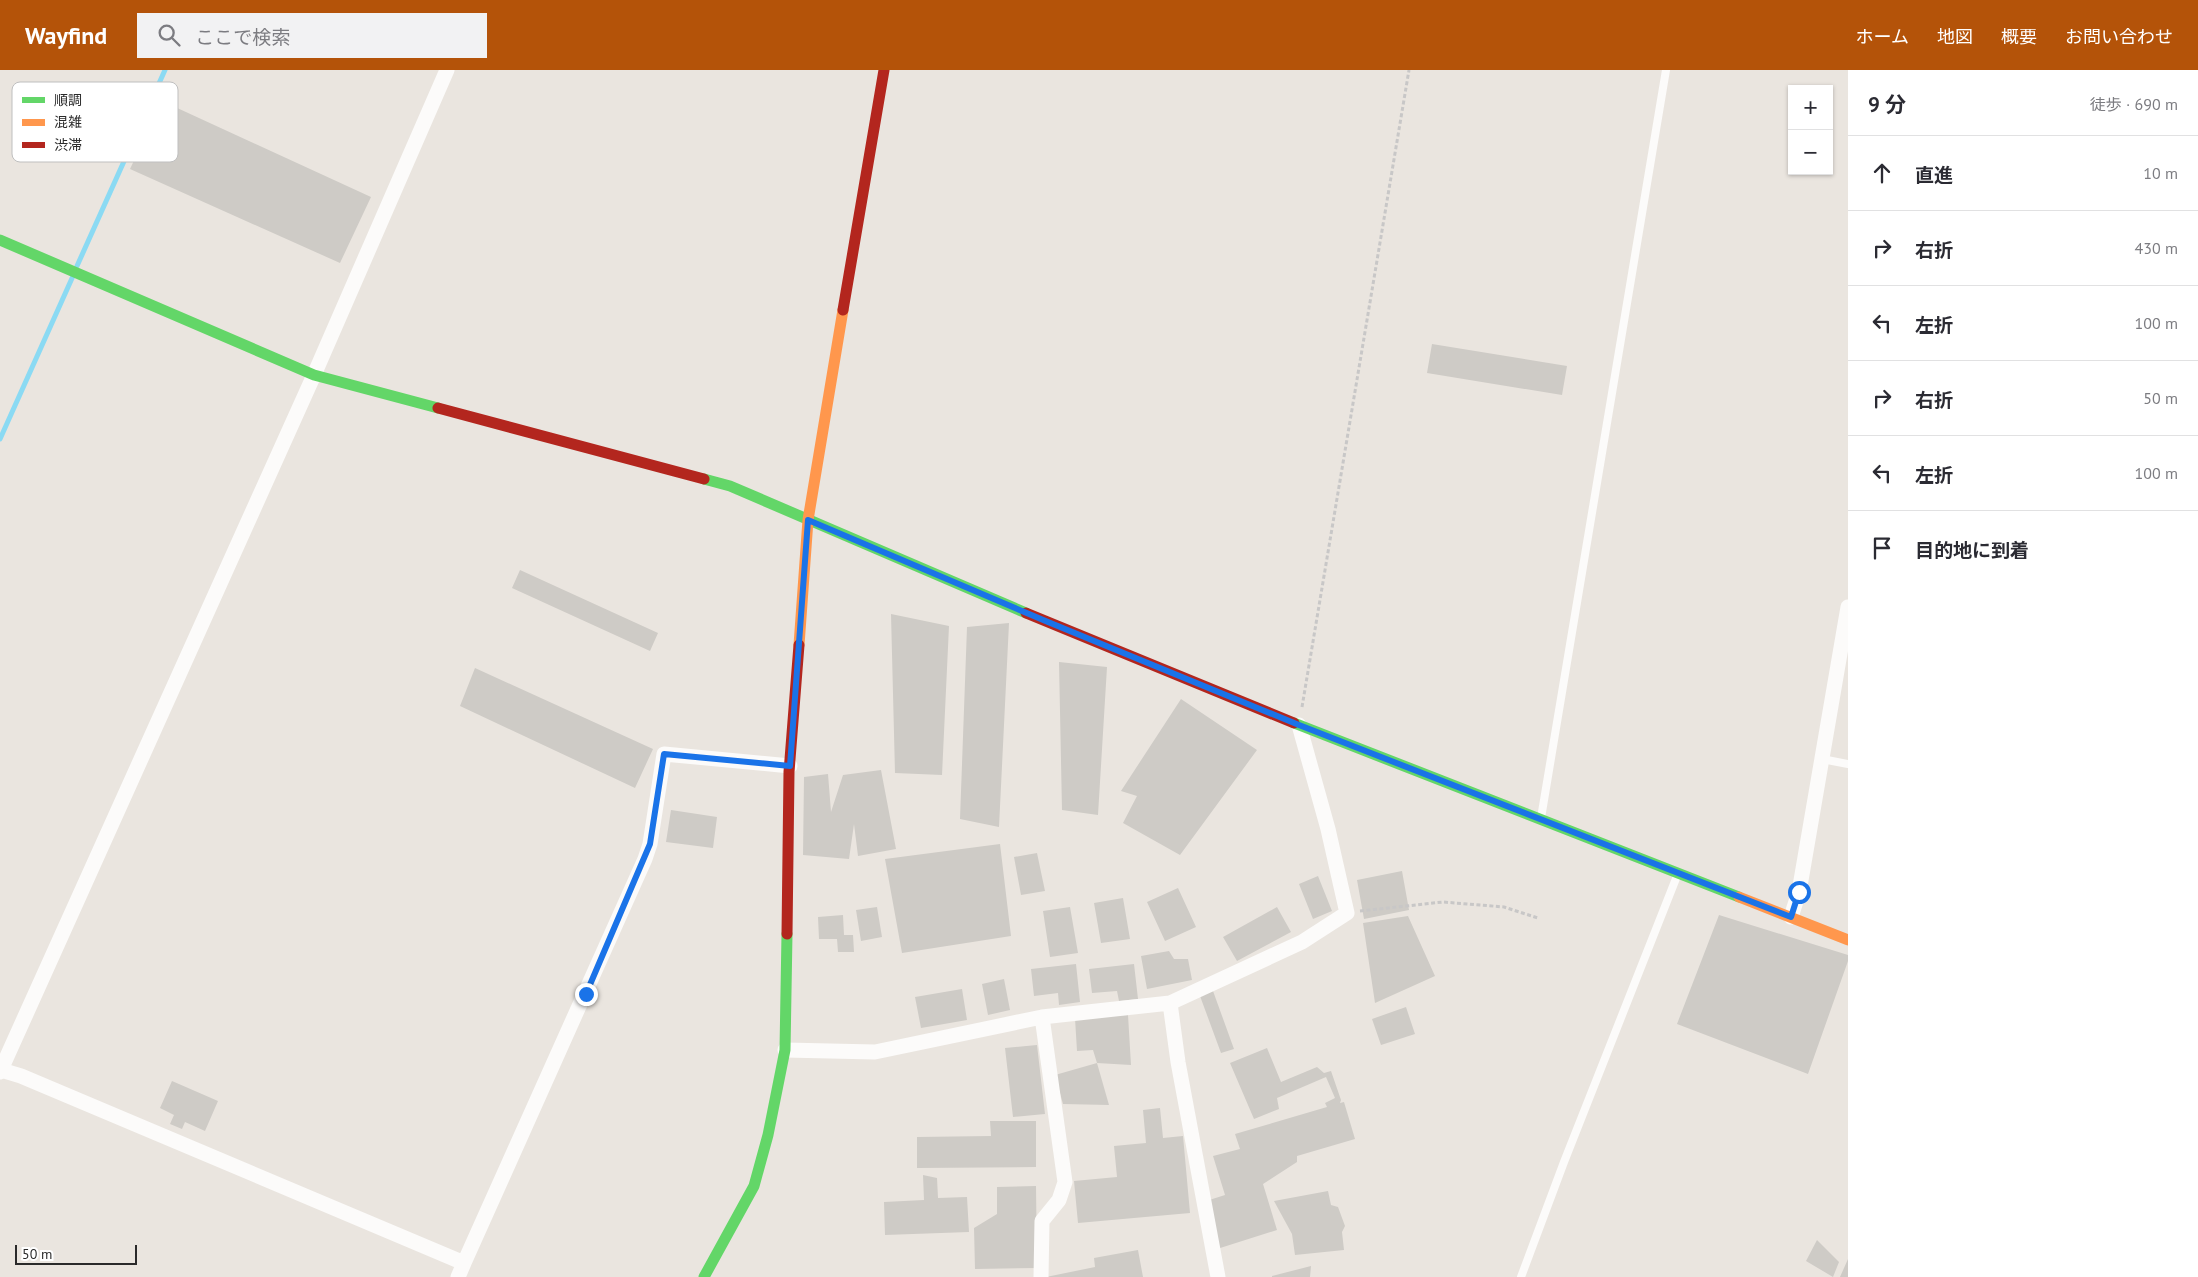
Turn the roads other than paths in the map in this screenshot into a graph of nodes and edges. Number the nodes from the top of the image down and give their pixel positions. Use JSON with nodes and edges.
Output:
{"nodes":[{"id":1,"x":447,"y":70,"type":"edge"},
{"id":2,"x":884,"y":70,"type":"edge"},
{"id":3,"x":1666,"y":70,"type":"edge"},
{"id":4,"x":0,"y":240,"type":"edge"},
{"id":5,"x":314,"y":375,"type":"junction"},
{"id":6,"x":808,"y":520,"type":"junction"},
{"id":7,"x":1848,"y":607,"type":"edge"},
{"id":8,"x":1299,"y":725,"type":"junction"},
{"id":9,"x":1822,"y":759,"type":"junction"},
{"id":10,"x":1848,"y":764,"type":"edge"},
{"id":11,"x":790,"y":766,"type":"junction"},
{"id":12,"x":1541,"y":820,"type":"junction"},
{"id":13,"x":1678,"y":873,"type":"junction"},
{"id":14,"x":1791,"y":917,"type":"junction"},
{"id":15,"x":1848,"y":940,"type":"edge"},
{"id":16,"x":1170,"y":1003,"type":"junction"},
{"id":17,"x":1042,"y":1018,"type":"junction"},
{"id":18,"x":785,"y":1050,"type":"junction"},
{"id":19,"x":0,"y":1071,"type":"edge"},
{"id":20,"x":461,"y":1270,"type":"edge"},
{"id":21,"x":704,"y":1277,"type":"edge"},
{"id":22,"x":1041,"y":1277,"type":"edge"},
{"id":23,"x":1218,"y":1277,"type":"edge"},
{"id":24,"x":1521,"y":1277,"type":"edge"}],
"edges":[{"from":1,"to":5,"type":"street"},
{"from":2,"to":6,"type":"street"},
{"from":3,"to":12,"type":"lane"},
{"from":4,"to":5,"type":"street"},
{"from":5,"to":6,"type":"street"},
{"from":5,"to":19,"type":"street"},
{"from":6,"to":8,"type":"street"},
{"from":6,"to":11,"type":"street"},
{"from":7,"to":9,"type":"street"},
{"from":8,"to":12,"type":"street"},
{"from":8,"to":16,"type":"street"},
{"from":9,"to":10,"type":"lane"},
{"from":9,"to":14,"type":"street"},
{"from":11,"to":18,"type":"street"},
{"from":11,"to":20,"type":"street"},
{"from":12,"to":13,"type":"street"},
{"from":13,"to":14,"type":"street"},
{"from":13,"to":24,"type":"lane"},
{"from":14,"to":15,"type":"street"},
{"from":16,"to":17,"type":"street"},
{"from":16,"to":23,"type":"street"},
{"from":17,"to":18,"type":"street"},
{"from":17,"to":22,"type":"street"},
{"from":18,"to":21,"type":"street"},
{"from":19,"to":20,"type":"street"}]}
